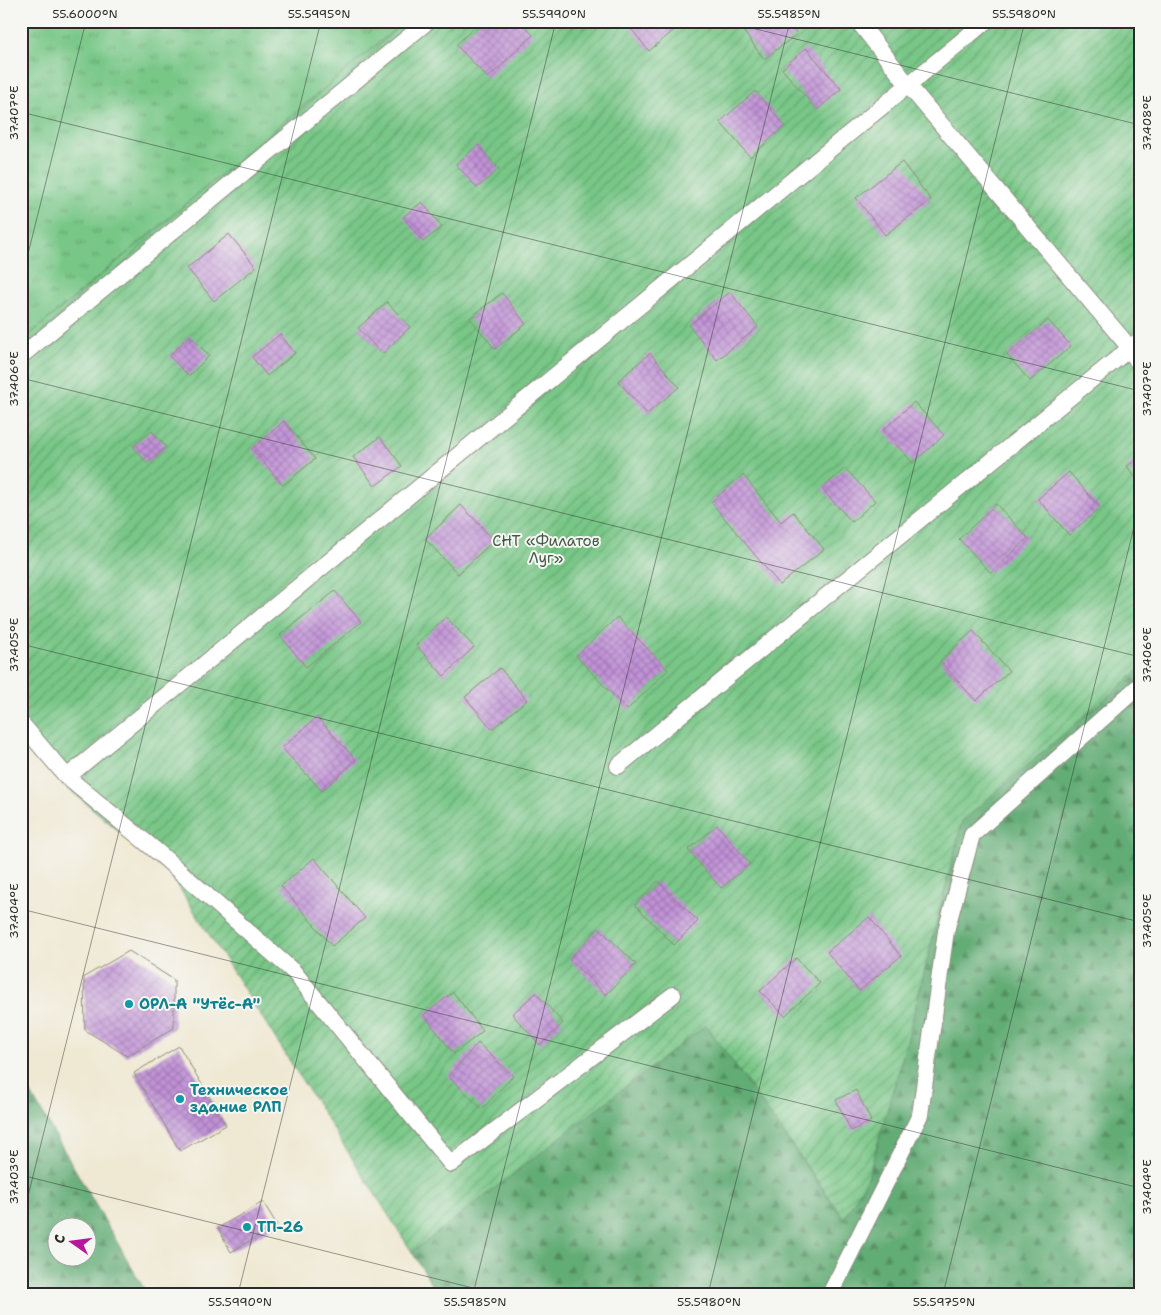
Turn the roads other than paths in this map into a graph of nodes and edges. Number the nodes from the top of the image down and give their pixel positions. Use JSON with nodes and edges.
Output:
{"nodes":[{"id":1,"x":428,"y":21,"type":"edge"},
{"id":2,"x":858,"y":21,"type":"edge"},
{"id":3,"x":986,"y":21,"type":"edge"},
{"id":4,"x":908,"y":85,"type":"junction"},
{"id":5,"x":1135,"y":344,"type":"edge"},
{"id":6,"x":21,"y":356,"type":"edge"},
{"id":7,"x":1140,"y":366,"type":"edge"},
{"id":8,"x":1140,"y":685,"type":"edge"},
{"id":9,"x":21,"y":723,"type":"edge"},
{"id":10,"x":618,"y":766,"type":"dead end"},
{"id":11,"x":67,"y":777,"type":"junction"},
{"id":12,"x":674,"y":995,"type":"dead end"},
{"id":13,"x":830,"y":1294,"type":"edge"}],
"edges":[{"from":1,"to":6,"type":"lane"},
{"from":2,"to":4,"type":"lane"},
{"from":3,"to":4,"type":"lane"},
{"from":4,"to":5,"type":"lane"},
{"from":4,"to":11,"type":"lane"},
{"from":5,"to":7,"type":"lane"},
{"from":5,"to":10,"type":"lane"},
{"from":8,"to":13,"type":"lane"},
{"from":9,"to":11,"type":"lane"},
{"from":11,"to":12,"type":"lane"}]}
